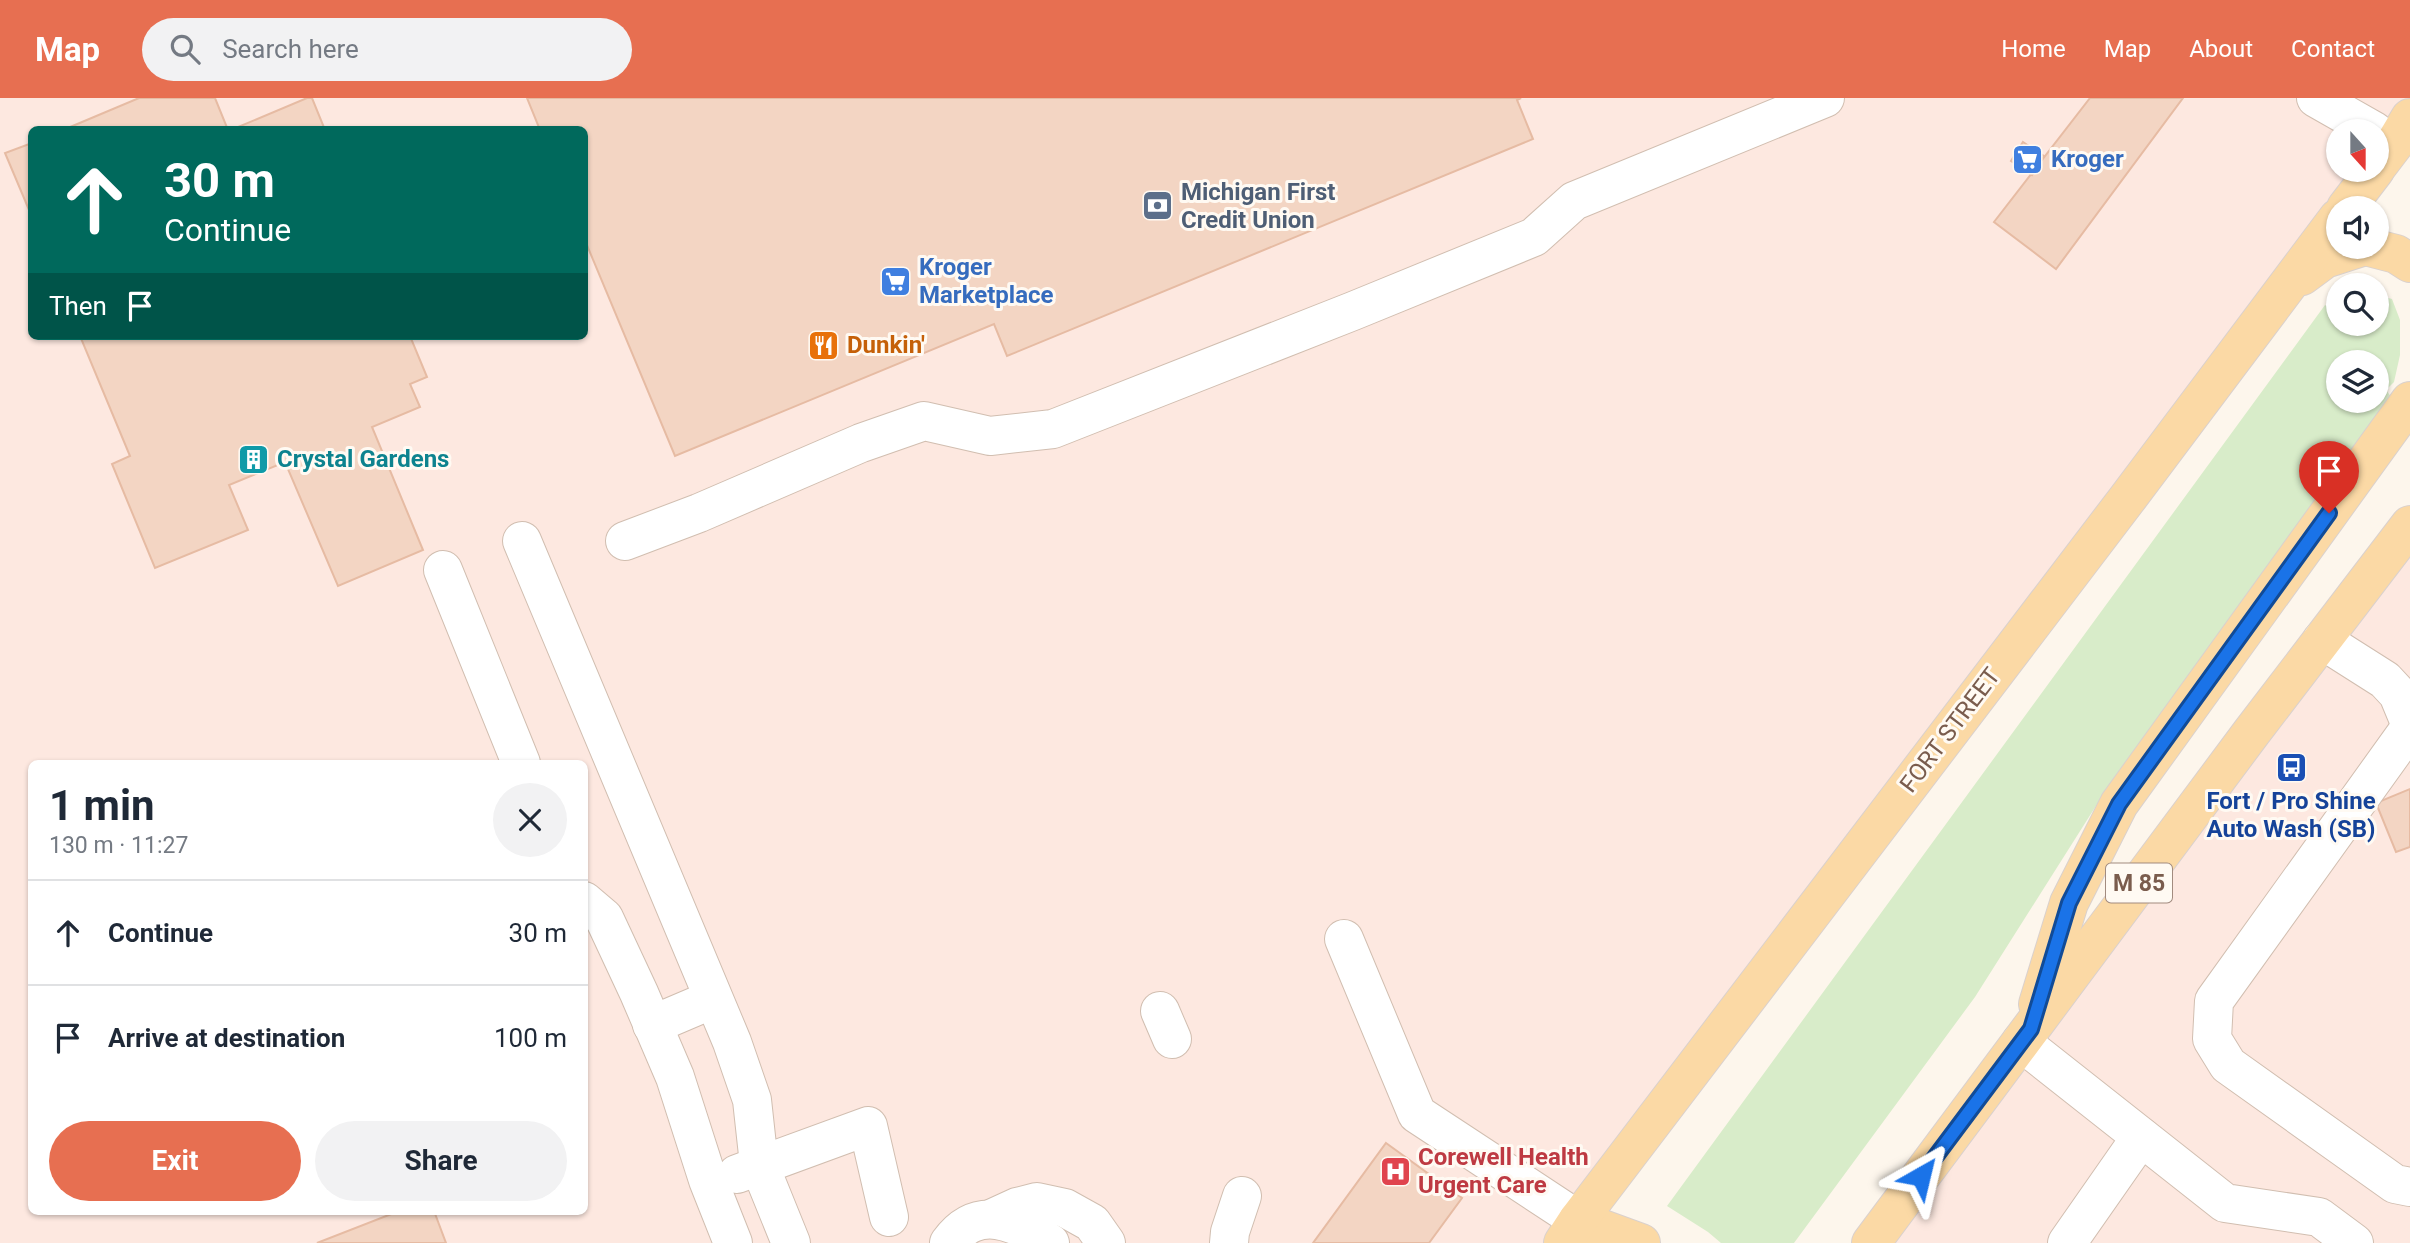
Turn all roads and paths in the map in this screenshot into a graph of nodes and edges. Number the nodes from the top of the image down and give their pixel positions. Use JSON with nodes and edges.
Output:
{"nodes":[{"id":1,"x":1825,"y":98,"type":"edge"},
{"id":2,"x":2316,"y":98,"type":"edge"},
{"id":3,"x":2347,"y":119,"type":"edge"},
{"id":4,"x":2326,"y":234,"type":"edge"},
{"id":5,"x":2389,"y":252,"type":"edge"},
{"id":6,"x":2326,"y":259,"type":"edge"},
{"id":7,"x":2410,"y":263,"type":"edge"},
{"id":8,"x":2283,"y":290,"type":"junction"},
{"id":9,"x":2410,"y":401,"type":"edge"},
{"id":10,"x":2410,"y":526,"type":"edge"},
{"id":11,"x":522,"y":541,"type":"dead end"},
{"id":12,"x":625,"y":541,"type":"dead end"},
{"id":13,"x":443,"y":570,"type":"dead end"},
{"id":14,"x":2322,"y":640,"type":"junction"},
{"id":15,"x":2410,"y":725,"type":"edge"},
{"id":16,"x":520,"y":760,"type":"edge"},
{"id":17,"x":588,"y":904,"type":"edge"},
{"id":18,"x":1344,"y":939,"type":"dead end"},
{"id":19,"x":713,"y":999,"type":"junction"},
{"id":20,"x":652,"y":1025,"type":"junction"},
{"id":21,"x":2026,"y":1036,"type":"junction"},
{"id":22,"x":2141,"y":1137,"type":"junction"},
{"id":23,"x":759,"y":1164,"type":"junction"},
{"id":24,"x":710,"y":1186,"type":"junction"},
{"id":25,"x":2410,"y":1187,"type":"edge"},
{"id":26,"x":1242,"y":1196,"type":"dead end"},
{"id":27,"x":889,"y":1217,"type":"dead end"},
{"id":28,"x":993,"y":1218,"type":"junction"},
{"id":29,"x":1570,"y":1232,"type":"edge"},
{"id":30,"x":733,"y":1243,"type":"edge"},
{"id":31,"x":791,"y":1243,"type":"edge"},
{"id":32,"x":949,"y":1243,"type":"edge"},
{"id":33,"x":1049,"y":1243,"type":"edge"},
{"id":34,"x":1106,"y":1243,"type":"edge"},
{"id":35,"x":1229,"y":1243,"type":"edge"},
{"id":36,"x":1641,"y":1243,"type":"edge"},
{"id":37,"x":1871,"y":1243,"type":"edge"},
{"id":38,"x":2067,"y":1243,"type":"edge"},
{"id":39,"x":2354,"y":1243,"type":"edge"}],
"edges":[{"from":1,"to":12,"type":"lane"},
{"from":2,"to":3,"type":"lane"},
{"from":4,"to":8,"type":"main road","name":"FORT STREET"},
{"from":5,"to":7,"type":"main road"},
{"from":6,"to":8,"type":"main road"},
{"from":8,"to":29,"type":"main road","name":"FORT STREET"},
{"from":9,"to":21,"type":"main road"},
{"from":10,"to":14,"type":"main road","number":"M 85"},
{"from":11,"to":19,"type":"lane"},
{"from":13,"to":16,"type":"lane"},
{"from":14,"to":15,"type":"lane"},
{"from":14,"to":21,"type":"main road","number":"M 85"},
{"from":15,"to":25,"type":"lane"},
{"from":17,"to":20,"type":"lane"},
{"from":18,"to":29,"type":"lane"},
{"from":19,"to":20,"type":"lane"},
{"from":19,"to":23,"type":"lane"},
{"from":20,"to":24,"type":"lane"},
{"from":21,"to":22,"type":"lane"},
{"from":21,"to":37,"type":"main road","number":"M 85"},
{"from":22,"to":38,"type":"lane"},
{"from":22,"to":39,"type":"lane"},
{"from":23,"to":24,"type":"lane"},
{"from":23,"to":27,"type":"lane"},
{"from":23,"to":31,"type":"lane"},
{"from":24,"to":30,"type":"lane"},
{"from":26,"to":35,"type":"lane"},
{"from":28,"to":32,"type":"lane"},
{"from":28,"to":33,"type":"lane"},
{"from":28,"to":34,"type":"lane"},
{"from":29,"to":36,"type":"main road"}]}
